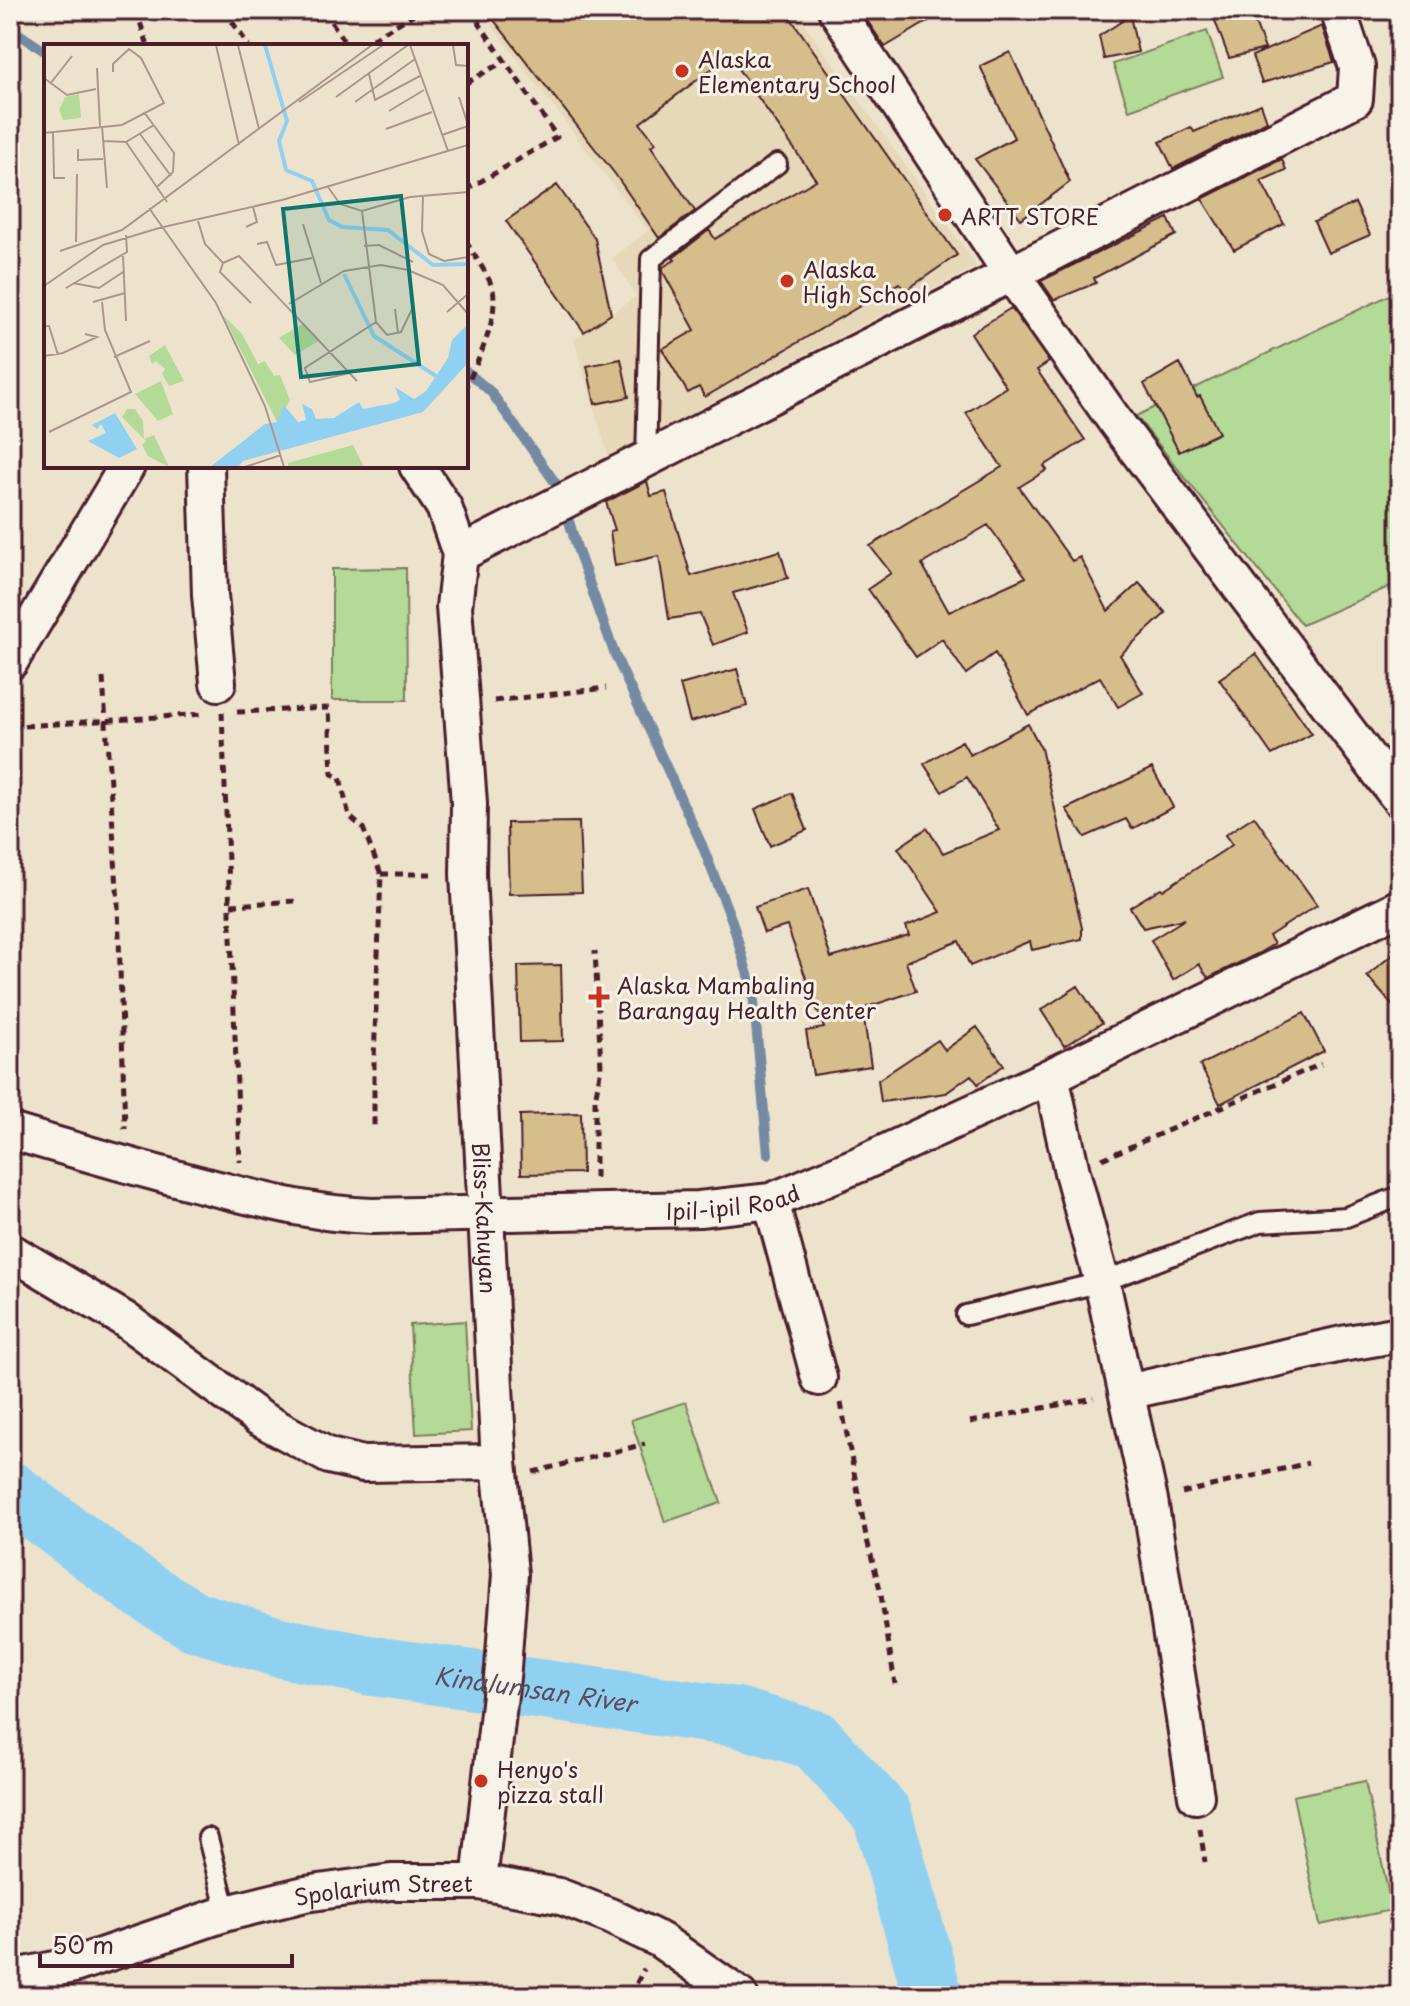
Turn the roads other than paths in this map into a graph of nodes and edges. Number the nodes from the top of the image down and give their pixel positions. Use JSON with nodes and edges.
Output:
{"nodes":[{"id":1,"x":836,"y":10,"type":"edge"},
{"id":2,"x":1338,"y":10,"type":"edge"},
{"id":3,"x":777,"y":164,"type":"dead end"},
{"id":4,"x":1012,"y":275,"type":"junction"},
{"id":5,"x":646,"y":461,"type":"junction"},
{"id":6,"x":126,"y":468,"type":"edge"},
{"id":7,"x":206,"y":468,"type":"edge"},
{"id":8,"x":418,"y":468,"type":"edge"},
{"id":9,"x":460,"y":554,"type":"junction"},
{"id":10,"x":10,"y":662,"type":"edge"},
{"id":11,"x":220,"y":698,"type":"road end"},
{"id":12,"x":1400,"y":800,"type":"edge"},
{"id":13,"x":1400,"y":907,"type":"edge"},
{"id":14,"x":1051,"y":1076,"type":"junction"},
{"id":15,"x":10,"y":1131,"type":"edge"},
{"id":16,"x":1400,"y":1196,"type":"edge"},
{"id":17,"x":771,"y":1201,"type":"junction"},
{"id":18,"x":486,"y":1214,"type":"junction"},
{"id":19,"x":10,"y":1251,"type":"edge"},
{"id":20,"x":1102,"y":1282,"type":"junction"},
{"id":21,"x":966,"y":1315,"type":"dead end"},
{"id":22,"x":1400,"y":1334,"type":"edge"},
{"id":23,"x":819,"y":1378,"type":"road end"},
{"id":24,"x":1127,"y":1392,"type":"junction"},
{"id":25,"x":500,"y":1471,"type":"junction"},
{"id":26,"x":1196,"y":1796,"type":"dead end"},
{"id":27,"x":208,"y":1838,"type":"dead end"},
{"id":28,"x":479,"y":1882,"type":"junction"},
{"id":29,"x":227,"y":1913,"type":"junction"},
{"id":30,"x":10,"y":1978,"type":"edge"},
{"id":31,"x":740,"y":1996,"type":"edge"}],
"edges":[{"from":1,"to":4,"type":"street"},
{"from":2,"to":4,"type":"street"},
{"from":3,"to":5,"type":"lane"},
{"from":4,"to":5,"type":"street"},
{"from":4,"to":12,"type":"street"},
{"from":5,"to":9,"type":"street"},
{"from":6,"to":10,"type":"street"},
{"from":7,"to":11,"type":"street"},
{"from":8,"to":9,"type":"street"},
{"from":9,"to":18,"type":"street","name":"Bliss-Kahuyan"},
{"from":13,"to":14,"type":"street","name":"Ipil-ipil Road"},
{"from":14,"to":17,"type":"street","name":"Ipil-ipil Road"},
{"from":14,"to":20,"type":"street"},
{"from":15,"to":18,"type":"street","name":"Ipil-ipil Road"},
{"from":16,"to":20,"type":"lane"},
{"from":17,"to":18,"type":"street","name":"Ipil-ipil Road"},
{"from":17,"to":23,"type":"street"},
{"from":18,"to":25,"type":"street","name":"Bliss-Kahuyan"},
{"from":19,"to":25,"type":"street"},
{"from":20,"to":21,"type":"lane"},
{"from":20,"to":24,"type":"street"},
{"from":22,"to":24,"type":"street"},
{"from":24,"to":26,"type":"street"},
{"from":25,"to":28,"type":"street","name":"Bliss-Kahuyan"},
{"from":27,"to":29,"type":"lane"},
{"from":28,"to":29,"type":"street","name":"Spolarium Street"},
{"from":28,"to":31,"type":"street","name":"Spolarium Street"},
{"from":29,"to":30,"type":"street","name":"Spolarium Street"}]}
